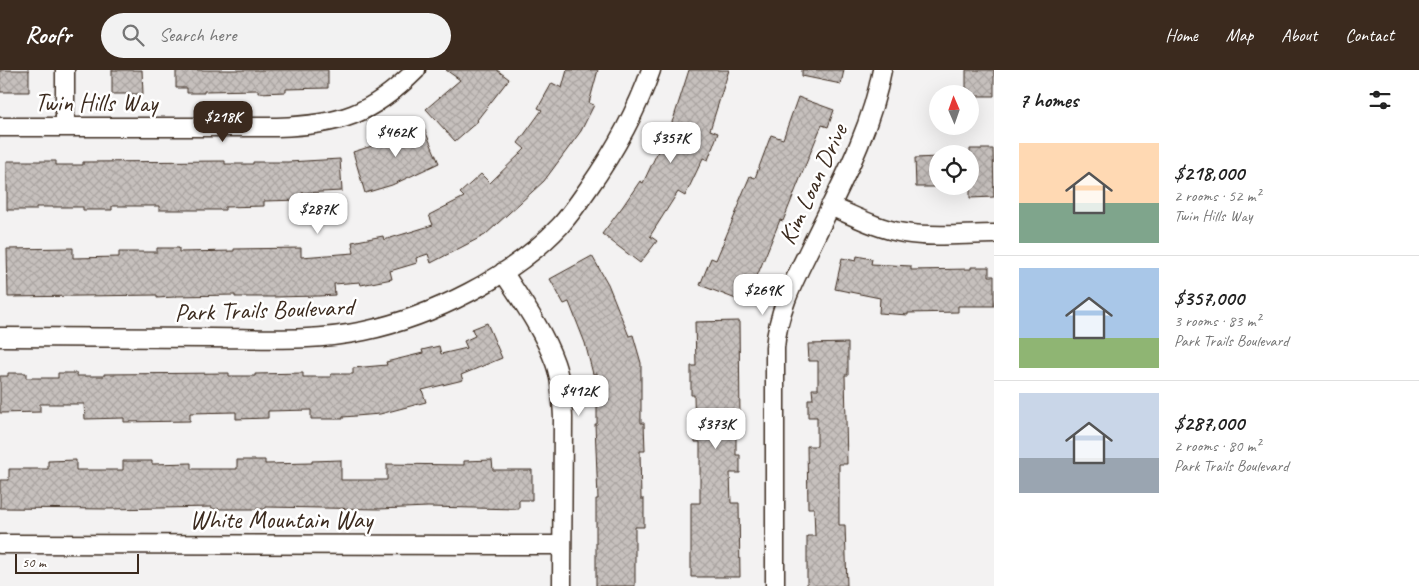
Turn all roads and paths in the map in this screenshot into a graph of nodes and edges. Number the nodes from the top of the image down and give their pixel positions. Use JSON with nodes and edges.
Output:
{"nodes":[{"id":1,"x":65,"y":70,"type":"edge"},
{"id":2,"x":416,"y":70,"type":"edge"},
{"id":3,"x":651,"y":70,"type":"edge"},
{"id":4,"x":882,"y":70,"type":"edge"},
{"id":5,"x":65,"y":126,"type":"junction"},
{"id":6,"x":0,"y":127,"type":"edge"},
{"id":7,"x":830,"y":206,"type":"junction"},
{"id":8,"x":994,"y":234,"type":"edge"},
{"id":9,"x":503,"y":272,"type":"junction"},
{"id":10,"x":0,"y":337,"type":"edge"},
{"id":11,"x":0,"y":544,"type":"edge"},
{"id":12,"x":562,"y":545,"type":"junction"},
{"id":13,"x":562,"y":586,"type":"edge"},
{"id":14,"x":775,"y":586,"type":"edge"}],
"edges":[{"from":1,"to":5,"type":"street"},
{"from":2,"to":5,"type":"street","name":"Twin Hills Way"},
{"from":3,"to":9,"type":"street","name":"Park Trails Boulevard"},
{"from":4,"to":7,"type":"street","name":"Kim Loan Drive"},
{"from":5,"to":6,"type":"street","name":"Twin Hills Way"},
{"from":7,"to":8,"type":"street"},
{"from":7,"to":14,"type":"street","name":"Kim Loan Drive"},
{"from":9,"to":10,"type":"street","name":"Park Trails Boulevard"},
{"from":9,"to":12,"type":"street"},
{"from":11,"to":12,"type":"street","name":"White Mountain Way"},
{"from":12,"to":13,"type":"street"}]}
